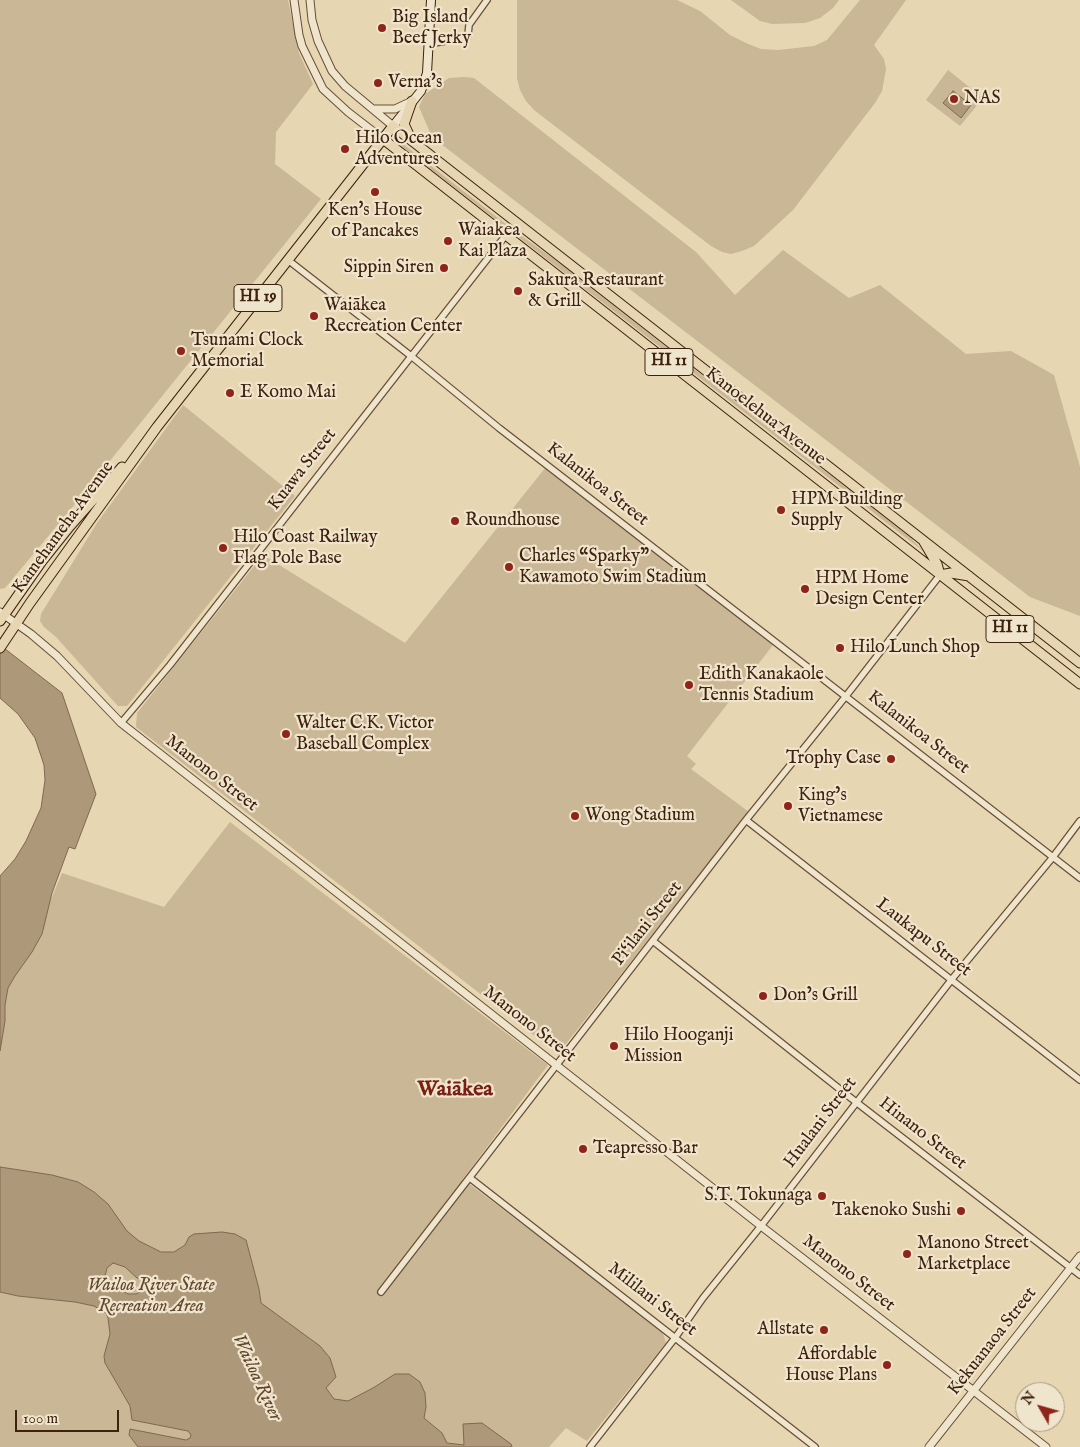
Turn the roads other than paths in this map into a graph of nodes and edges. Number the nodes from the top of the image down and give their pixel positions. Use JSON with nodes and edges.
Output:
{"nodes":[{"id":1,"x":294,"y":0,"type":"edge"},
{"id":2,"x":310,"y":0,"type":"edge"},
{"id":3,"x":431,"y":0,"type":"edge"},
{"id":4,"x":487,"y":0,"type":"edge"},
{"id":5,"x":429,"y":47,"type":"junction"},
{"id":6,"x":412,"y":101,"type":"junction"},
{"id":7,"x":372,"y":109,"type":"junction"},
{"id":8,"x":393,"y":126,"type":"junction"},
{"id":9,"x":382,"y":139,"type":"junction"},
{"id":10,"x":413,"y":141,"type":"junction"},
{"id":11,"x":506,"y":235,"type":"junction"},
{"id":12,"x":288,"y":260,"type":"junction"},
{"id":13,"x":411,"y":356,"type":"junction"},
{"id":14,"x":157,"y":427,"type":"junction"},
{"id":15,"x":921,"y":537,"type":"junction"},
{"id":16,"x":940,"y":575,"type":"junction"},
{"id":17,"x":969,"y":576,"type":"junction"},
{"id":18,"x":2,"y":616,"type":"edge"},
{"id":19,"x":17,"y":623,"type":"junction"},
{"id":20,"x":0,"y":648,"type":"edge"},
{"id":21,"x":1080,"y":663,"type":"edge"},
{"id":22,"x":1080,"y":684,"type":"edge"},
{"id":23,"x":846,"y":696,"type":"junction"},
{"id":24,"x":121,"y":723,"type":"junction"},
{"id":25,"x":746,"y":820,"type":"junction"},
{"id":26,"x":1080,"y":821,"type":"edge"},
{"id":27,"x":1053,"y":857,"type":"junction"},
{"id":28,"x":1080,"y":878,"type":"edge"},
{"id":29,"x":653,"y":941,"type":"junction"},
{"id":30,"x":952,"y":979,"type":"junction"},
{"id":31,"x":557,"y":1066,"type":"junction"},
{"id":32,"x":1080,"y":1080,"type":"edge"},
{"id":33,"x":856,"y":1102,"type":"junction"},
{"id":34,"x":470,"y":1178,"type":"junction"},
{"id":35,"x":761,"y":1226,"type":"junction"},
{"id":36,"x":1080,"y":1256,"type":"edge"},
{"id":37,"x":1071,"y":1268,"type":"junction"},
{"id":38,"x":1080,"y":1275,"type":"edge"},
{"id":39,"x":381,"y":1292,"type":"dead end"},
{"id":40,"x":675,"y":1338,"type":"junction"},
{"id":41,"x":974,"y":1391,"type":"junction"},
{"id":42,"x":590,"y":1447,"type":"edge"},
{"id":43,"x":815,"y":1447,"type":"edge"},
{"id":44,"x":929,"y":1447,"type":"edge"},
{"id":45,"x":1046,"y":1447,"type":"edge"}],
"edges":[{"from":1,"to":9,"type":"street"},
{"from":2,"to":7,"type":"street"},
{"from":3,"to":5,"type":"main road"},
{"from":4,"to":5,"type":"street"},
{"from":5,"to":6,"type":"main road","number":"HI 19"},
{"from":6,"to":7,"type":"street"},
{"from":6,"to":8,"type":"main road","number":"HI 19"},
{"from":6,"to":10,"type":"main road"},
{"from":7,"to":8,"type":"street"},
{"from":8,"to":9,"type":"main road","name":"Kamehameha Avenue","number":"HI 19"},
{"from":8,"to":10,"type":"main road","name":"Kanoelehua Avenue","number":"HI 11"},
{"from":9,"to":11,"type":"main road","name":"Kanoelehua Avenue","number":"HI 11"},
{"from":9,"to":12,"type":"main road","name":"Kamehameha Avenue","number":"HI 19"},
{"from":10,"to":15,"type":"main road","name":"Kanoelehua Avenue","number":"HI 11"},
{"from":11,"to":13,"type":"street","name":"Kuawa Street"},
{"from":11,"to":16,"type":"main road","name":"Kanoelehua Avenue","number":"HI 11"},
{"from":12,"to":13,"type":"street","name":"Kalanikoa Street"},
{"from":12,"to":14,"type":"main road","name":"Kamehameha Avenue","number":"HI 19"},
{"from":13,"to":23,"type":"street","name":"Kalanikoa Street"},
{"from":13,"to":24,"type":"street","name":"Kuawa Street"},
{"from":14,"to":18,"type":"main road","name":"Kamehameha Avenue","number":"HI 19"},
{"from":14,"to":19,"type":"main road","name":"Kamehameha Avenue","number":"HI 19"},
{"from":15,"to":16,"type":"main road"},
{"from":15,"to":17,"type":"main road","name":"Kanoelehua Avenue","number":"HI 11"},
{"from":16,"to":17,"type":"main road"},
{"from":16,"to":22,"type":"main road","name":"Kanoelehua Avenue","number":"HI 11"},
{"from":16,"to":23,"type":"street","name":"Pi‘ilani Street"},
{"from":17,"to":21,"type":"main road","name":"Kanoelehua Avenue","number":"HI 11"},
{"from":18,"to":19,"type":"street","name":"Manono Street"},
{"from":19,"to":20,"type":"main road","name":"Kamehameha Avenue","number":"HI 19"},
{"from":19,"to":24,"type":"street","name":"Manono Street"},
{"from":23,"to":25,"type":"street","name":"Pi‘ilani Street"},
{"from":23,"to":27,"type":"street","name":"Kalanikoa Street"},
{"from":24,"to":31,"type":"street","name":"Manono Street"},
{"from":25,"to":29,"type":"street","name":"Pi‘ilani Street"},
{"from":25,"to":30,"type":"street","name":"Laukapu Street"},
{"from":26,"to":27,"type":"street","name":"Hualani Street"},
{"from":27,"to":28,"type":"street","name":"Kalanikoa Street"},
{"from":27,"to":30,"type":"street","name":"Hualani Street"},
{"from":29,"to":31,"type":"street","name":"Pi‘ilani Street"},
{"from":29,"to":33,"type":"street","name":"Hinano Street"},
{"from":30,"to":32,"type":"street","name":"Laukapu Street"},
{"from":30,"to":33,"type":"street","name":"Hualani Street"},
{"from":31,"to":34,"type":"street","name":"Pi‘ilani Street"},
{"from":31,"to":35,"type":"street","name":"Manono Street"},
{"from":33,"to":35,"type":"street","name":"Hualani Street"},
{"from":33,"to":37,"type":"street","name":"Hinano Street"},
{"from":34,"to":39,"type":"street","name":"Pi‘ilani Street"},
{"from":34,"to":40,"type":"street","name":"Mililani Street"},
{"from":35,"to":40,"type":"street","name":"Hualani Street"},
{"from":35,"to":41,"type":"street","name":"Manono Street"},
{"from":36,"to":37,"type":"street","name":"Kekuanaoa Street"},
{"from":37,"to":38,"type":"street","name":"Hinano Street"},
{"from":37,"to":41,"type":"street","name":"Kekuanaoa Street"},
{"from":40,"to":42,"type":"street","name":"Hualani Street"},
{"from":40,"to":43,"type":"street","name":"Mililani Street"},
{"from":41,"to":44,"type":"street","name":"Kekuanaoa Street"},
{"from":41,"to":45,"type":"street","name":"Manono Street"}]}
